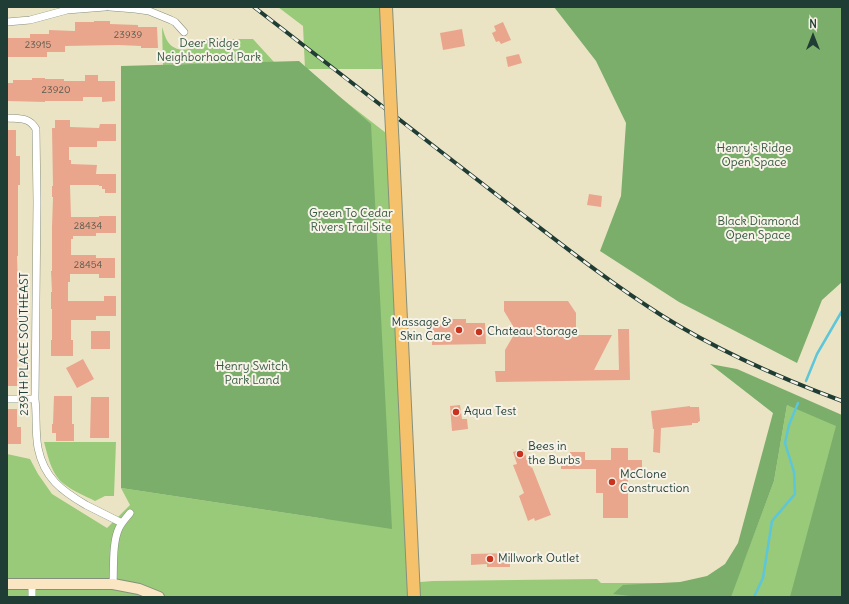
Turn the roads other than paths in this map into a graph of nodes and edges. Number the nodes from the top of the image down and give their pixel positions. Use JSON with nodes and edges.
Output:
{"nodes":[{"id":1,"x":105,"y":7,"type":"edge"},
{"id":2,"x":110,"y":7,"type":"edge"},
{"id":3,"x":386,"y":7,"type":"edge"},
{"id":4,"x":7,"y":22,"type":"edge"},
{"id":5,"x":184,"y":32,"type":"dead end"},
{"id":6,"x":7,"y":118,"type":"edge"},
{"id":7,"x":7,"y":399,"type":"edge"},
{"id":8,"x":34,"y":399,"type":"junction"},
{"id":9,"x":130,"y":513,"type":"dead end"},
{"id":10,"x":122,"y":523,"type":"junction"},
{"id":11,"x":7,"y":584,"type":"edge"},
{"id":12,"x":32,"y":584,"type":"junction"},
{"id":13,"x":113,"y":584,"type":"junction"},
{"id":14,"x":32,"y":597,"type":"edge"},
{"id":15,"x":159,"y":597,"type":"edge"},
{"id":16,"x":414,"y":597,"type":"edge"}],
"edges":[{"from":1,"to":4,"type":"street"},
{"from":2,"to":5,"type":"street"},
{"from":3,"to":16,"type":"main road","bridge":true},
{"from":6,"to":8,"type":"street","name":"239TH PLACE SOUTHEAST"},
{"from":7,"to":8,"type":"street"},
{"from":8,"to":10,"type":"street","name":"239TH PLACE SOUTHEAST"},
{"from":9,"to":10,"type":"street"},
{"from":10,"to":13,"type":"street"},
{"from":11,"to":12,"type":"street"},
{"from":12,"to":13,"type":"street"},
{"from":12,"to":14,"type":"street"},
{"from":13,"to":15,"type":"street"}]}
